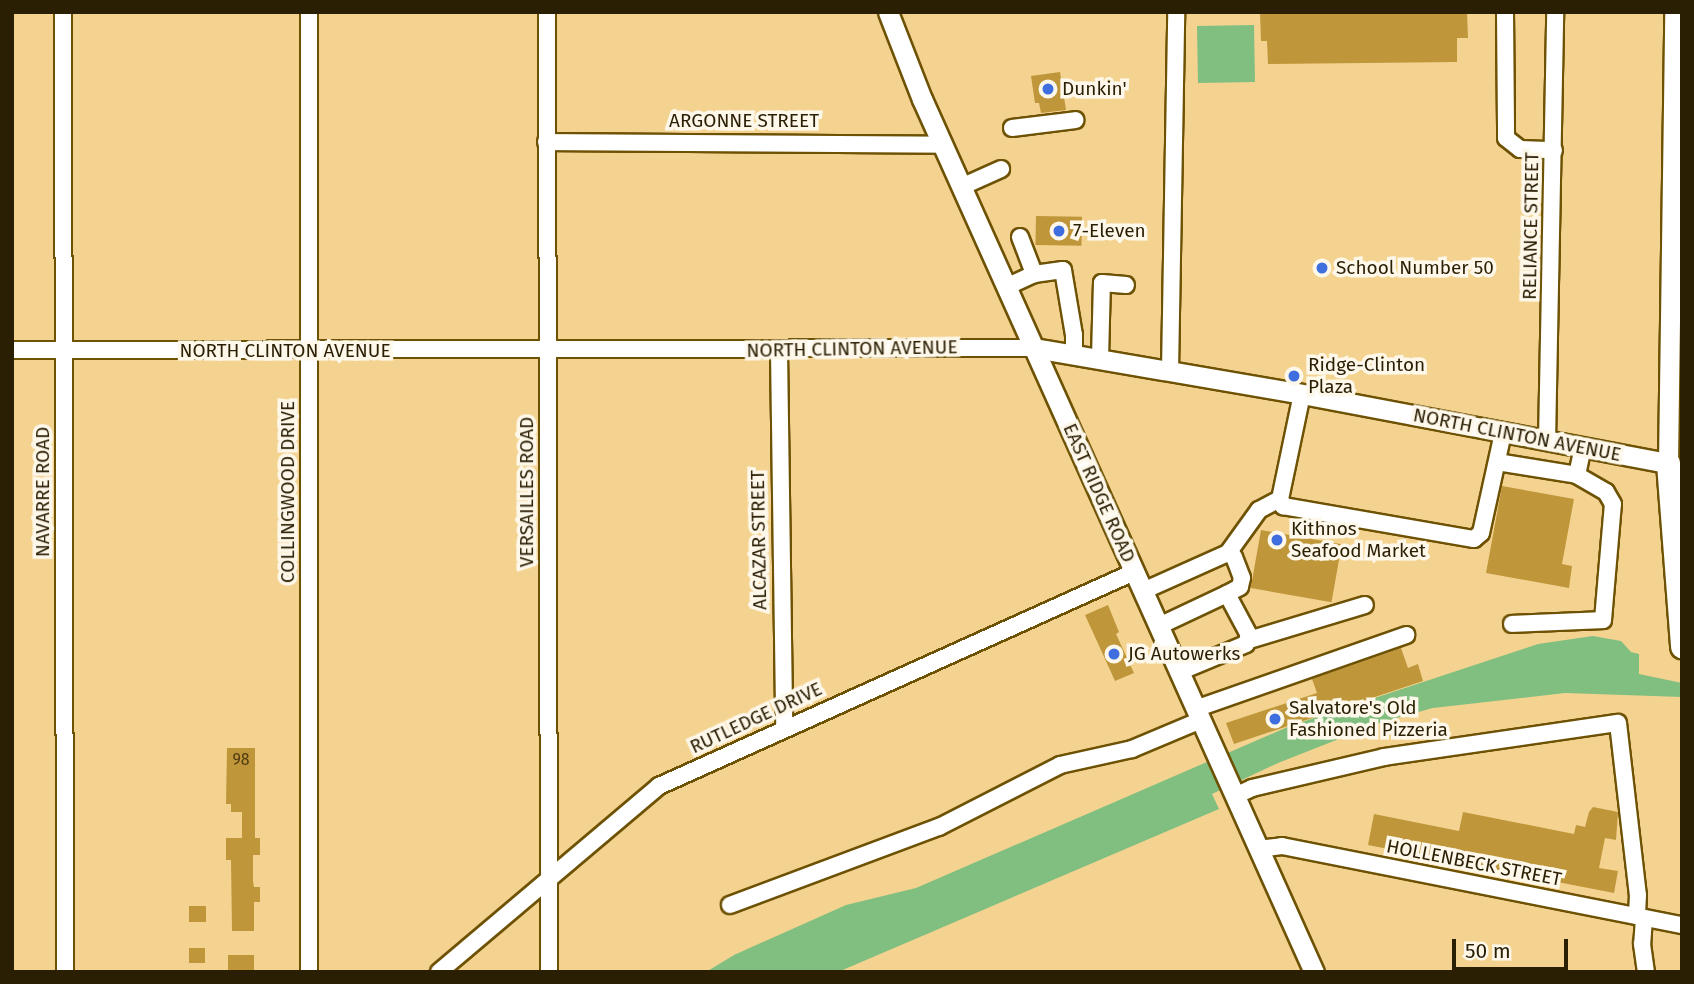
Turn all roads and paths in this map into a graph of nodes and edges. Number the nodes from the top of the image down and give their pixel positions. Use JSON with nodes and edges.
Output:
{"nodes":[{"id":1,"x":63,"y":12,"type":"edge"},
{"id":2,"x":309,"y":12,"type":"edge"},
{"id":3,"x":547,"y":12,"type":"edge"},
{"id":4,"x":888,"y":12,"type":"edge"},
{"id":5,"x":1176,"y":12,"type":"edge"},
{"id":6,"x":1505,"y":12,"type":"edge"},
{"id":7,"x":1555,"y":12,"type":"edge"},
{"id":8,"x":1674,"y":12,"type":"edge"},
{"id":9,"x":1076,"y":120,"type":"dead end"},
{"id":10,"x":1012,"y":128,"type":"dead end"},
{"id":11,"x":547,"y":142,"type":"junction"},
{"id":12,"x":942,"y":145,"type":"junction"},
{"id":13,"x":1554,"y":150,"type":"junction"},
{"id":14,"x":1001,"y":169,"type":"dead end"},
{"id":15,"x":961,"y":187,"type":"junction"},
{"id":16,"x":1020,"y":237,"type":"dead end"},
{"id":17,"x":1034,"y":274,"type":"junction"},
{"id":18,"x":1126,"y":285,"type":"dead end"},
{"id":19,"x":1006,"y":287,"type":"junction"},
{"id":20,"x":1034,"y":348,"type":"junction"},
{"id":21,"x":12,"y":350,"type":"edge"},
{"id":22,"x":64,"y":350,"type":"junction"},
{"id":23,"x":309,"y":351,"type":"junction"},
{"id":24,"x":547,"y":351,"type":"junction"},
{"id":25,"x":779,"y":351,"type":"junction"},
{"id":26,"x":1074,"y":354,"type":"junction"},
{"id":27,"x":1100,"y":359,"type":"junction"},
{"id":28,"x":1170,"y":371,"type":"junction"},
{"id":29,"x":1302,"y":394,"type":"junction"},
{"id":30,"x":1503,"y":433,"type":"junction"},
{"id":31,"x":1547,"y":441,"type":"junction"},
{"id":32,"x":1583,"y":447,"type":"junction"},
{"id":33,"x":1497,"y":462,"type":"junction"},
{"id":34,"x":1675,"y":464,"type":"edge"},
{"id":35,"x":1577,"y":475,"type":"junction"},
{"id":36,"x":1280,"y":499,"type":"junction"},
{"id":37,"x":1228,"y":553,"type":"junction"},
{"id":38,"x":1134,"y":572,"type":"junction"},
{"id":39,"x":1143,"y":591,"type":"junction"},
{"id":40,"x":1227,"y":594,"type":"junction"},
{"id":41,"x":1365,"y":605,"type":"dead end"},
{"id":42,"x":1511,"y":624,"type":"dead end"},
{"id":43,"x":1159,"y":626,"type":"junction"},
{"id":44,"x":1406,"y":635,"type":"dead end"},
{"id":45,"x":1249,"y":640,"type":"junction"},
{"id":46,"x":1682,"y":646,"type":"edge"},
{"id":47,"x":1179,"y":671,"type":"junction"},
{"id":48,"x":1198,"y":715,"type":"junction"},
{"id":49,"x":783,"y":728,"type":"junction"},
{"id":50,"x":1235,"y":796,"type":"junction"},
{"id":51,"x":1258,"y":849,"type":"junction"},
{"id":52,"x":550,"y":878,"type":"junction"},
{"id":53,"x":730,"y":905,"type":"dead end"},
{"id":54,"x":1640,"y":917,"type":"junction"},
{"id":55,"x":1682,"y":925,"type":"edge"},
{"id":56,"x":65,"y":972,"type":"edge"},
{"id":57,"x":309,"y":972,"type":"edge"},
{"id":58,"x":439,"y":972,"type":"edge"},
{"id":59,"x":549,"y":972,"type":"edge"},
{"id":60,"x":1314,"y":972,"type":"edge"},
{"id":61,"x":1646,"y":972,"type":"edge"}],
"edges":[{"from":1,"to":22,"type":"street","name":"NAVARRE ROAD"},
{"from":2,"to":23,"type":"street","name":"COLLINGWOOD DRIVE"},
{"from":3,"to":11,"type":"street","name":"VERSAILLES ROAD"},
{"from":4,"to":12,"type":"main road","name":"EAST RIDGE ROAD"},
{"from":5,"to":28,"type":"street"},
{"from":6,"to":13,"type":"street"},
{"from":7,"to":13,"type":"street","name":"RELIANCE STREET"},
{"from":8,"to":34,"type":"main road"},
{"from":9,"to":10,"type":"street"},
{"from":11,"to":12,"type":"street","name":"ARGONNE STREET"},
{"from":11,"to":24,"type":"street","name":"VERSAILLES ROAD"},
{"from":12,"to":15,"type":"main road","name":"EAST RIDGE ROAD"},
{"from":13,"to":31,"type":"street","name":"RELIANCE STREET"},
{"from":14,"to":15,"type":"street"},
{"from":15,"to":19,"type":"main road","name":"EAST RIDGE ROAD"},
{"from":16,"to":17,"type":"street"},
{"from":17,"to":19,"type":"street"},
{"from":17,"to":26,"type":"street"},
{"from":18,"to":27,"type":"street"},
{"from":19,"to":20,"type":"main road","name":"EAST RIDGE ROAD"},
{"from":20,"to":25,"type":"street","name":"NORTH CLINTON AVENUE"},
{"from":20,"to":26,"type":"main road","name":"NORTH CLINTON AVENUE"},
{"from":20,"to":38,"type":"main road","name":"EAST RIDGE ROAD"},
{"from":21,"to":22,"type":"street","name":"NORTH CLINTON AVENUE"},
{"from":22,"to":23,"type":"street","name":"NORTH CLINTON AVENUE"},
{"from":22,"to":56,"type":"street","name":"NAVARRE ROAD"},
{"from":23,"to":24,"type":"street","name":"NORTH CLINTON AVENUE"},
{"from":23,"to":57,"type":"street","name":"COLLINGWOOD DRIVE"},
{"from":24,"to":25,"type":"street","name":"NORTH CLINTON AVENUE"},
{"from":24,"to":52,"type":"street","name":"VERSAILLES ROAD"},
{"from":25,"to":49,"type":"street","name":"ALCAZAR STREET"},
{"from":26,"to":27,"type":"main road","name":"NORTH CLINTON AVENUE"},
{"from":27,"to":28,"type":"main road","name":"NORTH CLINTON AVENUE"},
{"from":28,"to":29,"type":"main road","name":"NORTH CLINTON AVENUE"},
{"from":29,"to":30,"type":"main road","name":"NORTH CLINTON AVENUE"},
{"from":29,"to":36,"type":"street"},
{"from":30,"to":31,"type":"main road","name":"NORTH CLINTON AVENUE"},
{"from":30,"to":33,"type":"street"},
{"from":31,"to":32,"type":"main road","name":"NORTH CLINTON AVENUE"},
{"from":32,"to":34,"type":"main road","name":"NORTH CLINTON AVENUE"},
{"from":32,"to":35,"type":"street"},
{"from":33,"to":35,"type":"street"},
{"from":33,"to":36,"type":"street"},
{"from":34,"to":46,"type":"highway"},
{"from":35,"to":42,"type":"street"},
{"from":36,"to":37,"type":"street"},
{"from":37,"to":39,"type":"street"},
{"from":37,"to":40,"type":"street"},
{"from":38,"to":39,"type":"main road","name":"EAST RIDGE ROAD"},
{"from":38,"to":49,"type":"street","name":"RUTLEDGE DRIVE"},
{"from":39,"to":43,"type":"main road","name":"EAST RIDGE ROAD"},
{"from":40,"to":43,"type":"street"},
{"from":40,"to":45,"type":"street"},
{"from":41,"to":45,"type":"street"},
{"from":43,"to":47,"type":"main road","name":"EAST RIDGE ROAD"},
{"from":44,"to":48,"type":"street"},
{"from":45,"to":47,"type":"street"},
{"from":47,"to":48,"type":"main road","name":"EAST RIDGE ROAD"},
{"from":48,"to":50,"type":"main road","name":"EAST RIDGE ROAD"},
{"from":48,"to":53,"type":"street"},
{"from":49,"to":52,"type":"street","name":"RUTLEDGE DRIVE"},
{"from":50,"to":51,"type":"main road","name":"EAST RIDGE ROAD"},
{"from":50,"to":54,"type":"street"},
{"from":51,"to":54,"type":"street","name":"HOLLENBECK STREET"},
{"from":51,"to":60,"type":"main road","name":"EAST RIDGE ROAD"},
{"from":52,"to":58,"type":"street","name":"RUTLEDGE DRIVE"},
{"from":52,"to":59,"type":"street","name":"VERSAILLES ROAD"},
{"from":54,"to":55,"type":"street","name":"HOLLENBECK STREET"},
{"from":54,"to":61,"type":"street"}]}
